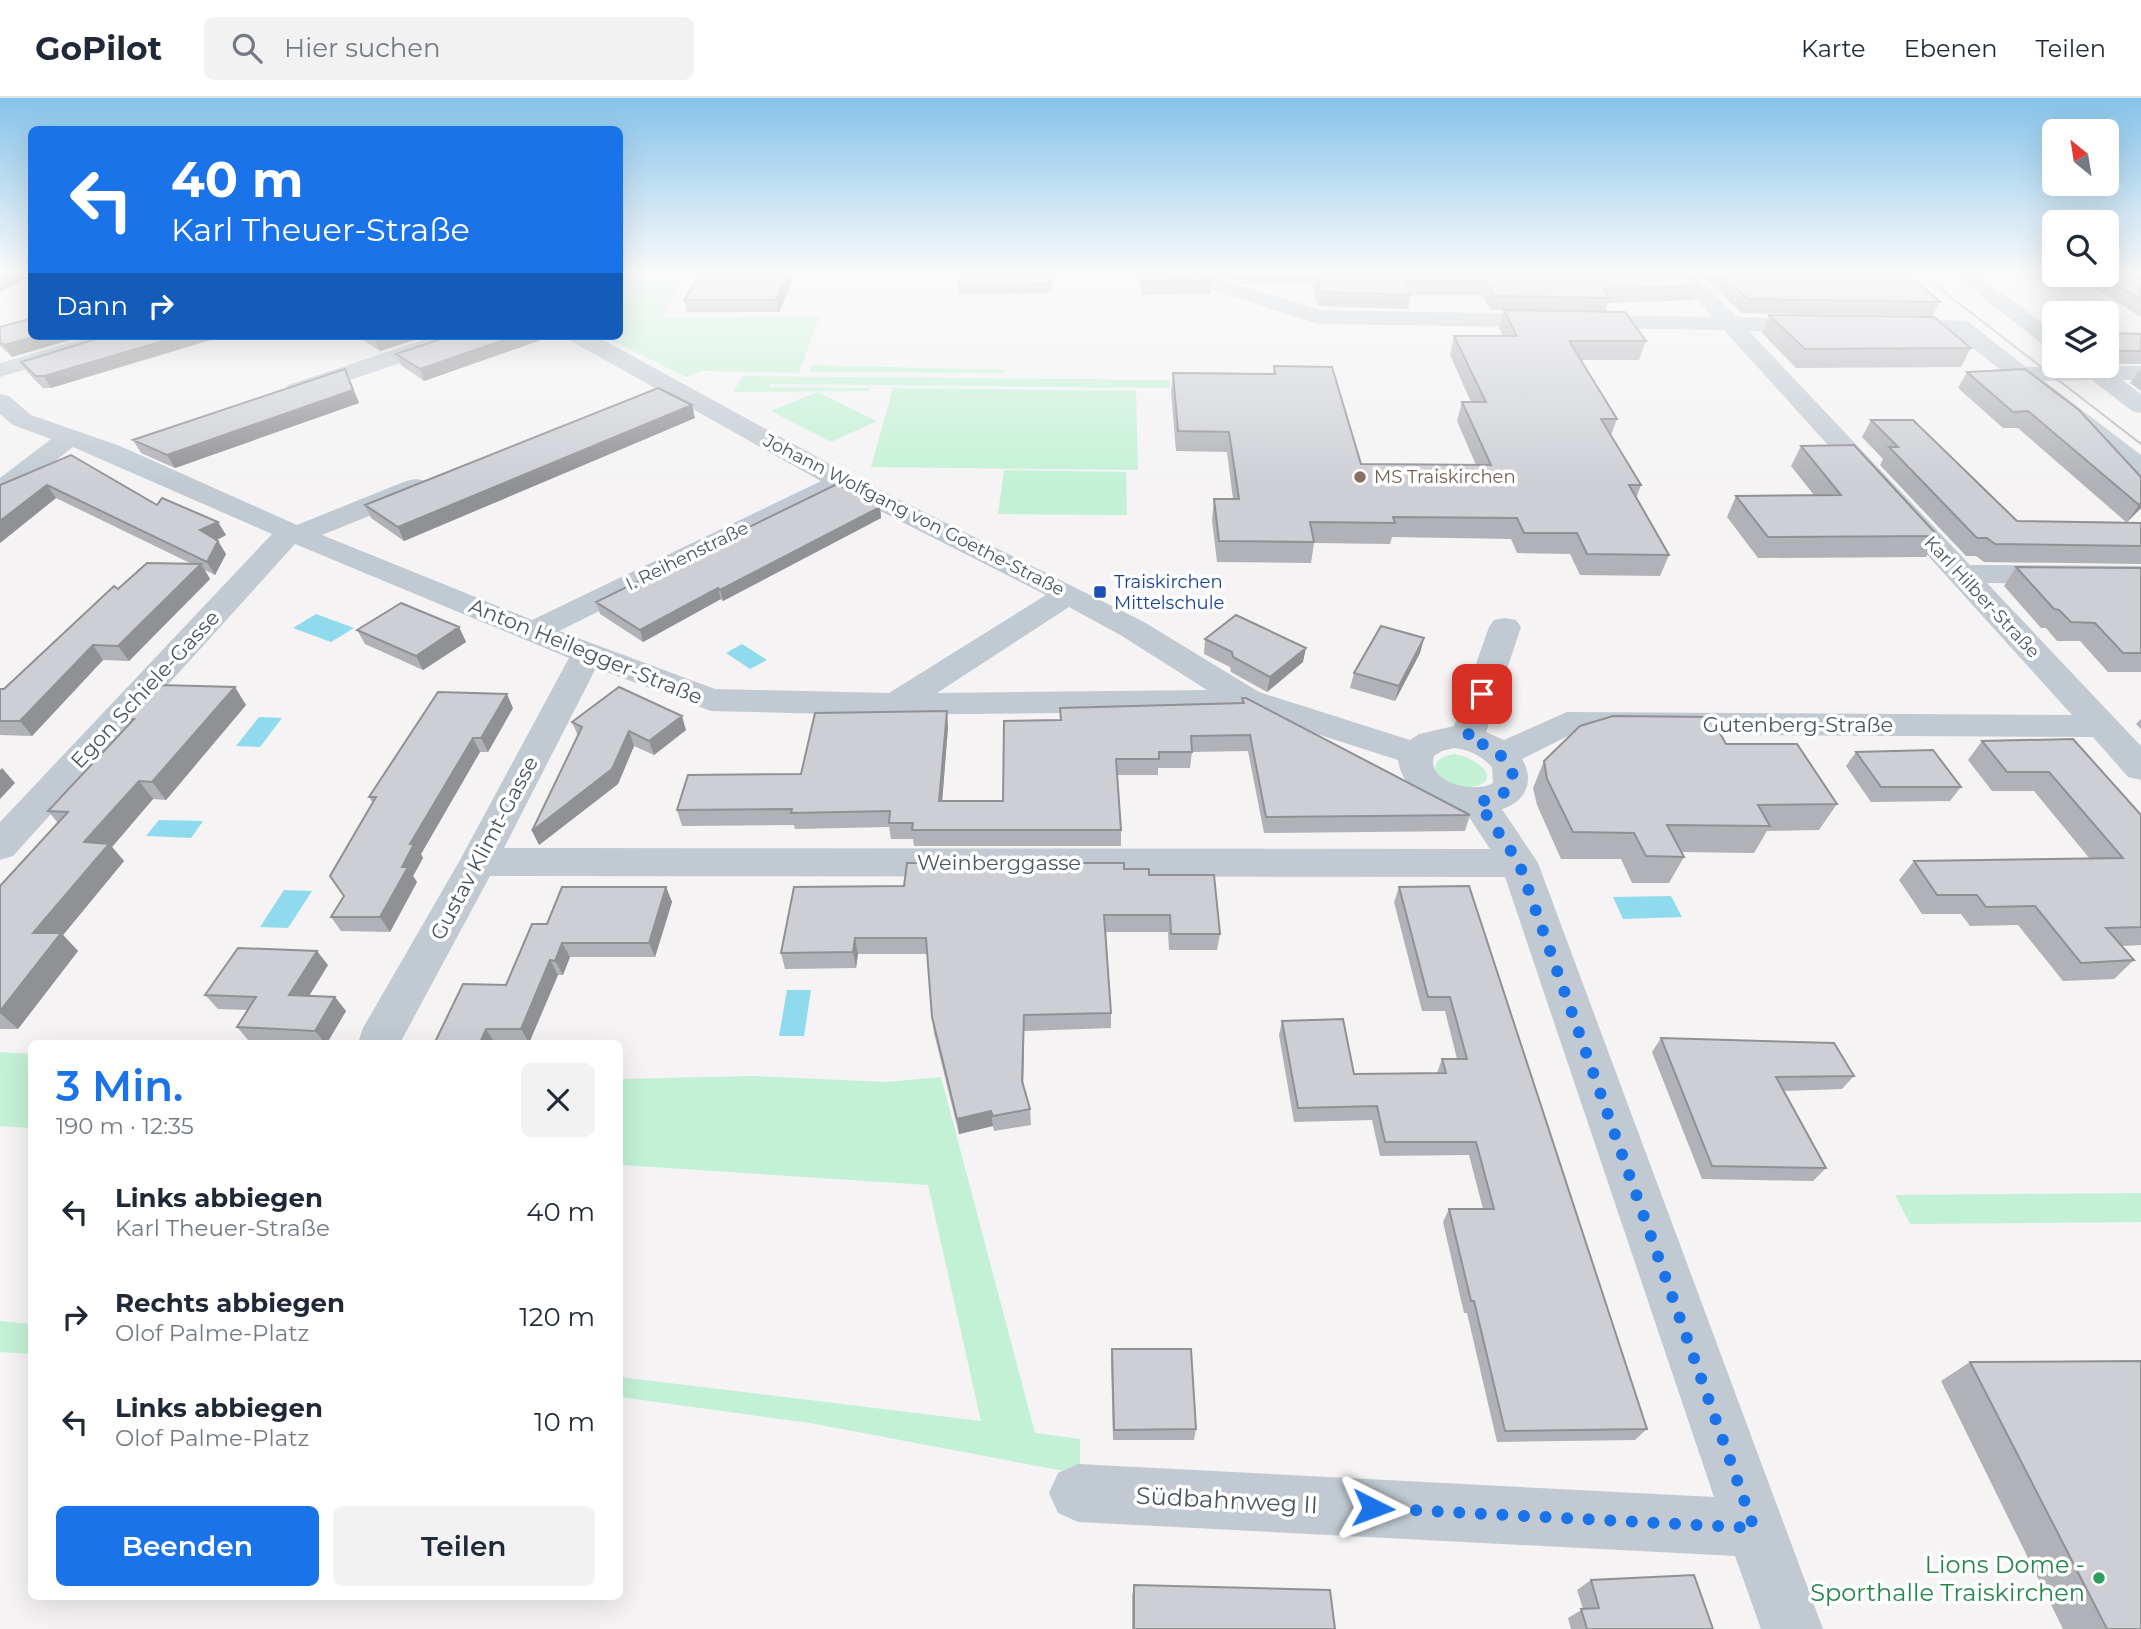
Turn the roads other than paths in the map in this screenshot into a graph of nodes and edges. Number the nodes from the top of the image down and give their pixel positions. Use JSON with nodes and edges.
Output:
{"nodes":[{"id":1,"x":95,"y":342,"type":"edge"},
{"id":2,"x":438,"y":342,"type":"edge"},
{"id":3,"x":590,"y":342,"type":"edge"},
{"id":4,"x":1747,"y":342,"type":"edge"},
{"id":5,"x":1980,"y":342,"type":"edge"},
{"id":6,"x":0,"y":370,"type":"edge"},
{"id":7,"x":2119,"y":371,"type":"edge"},
{"id":8,"x":2042,"y":372,"type":"edge"},
{"id":9,"x":2141,"y":373,"type":"edge"},
{"id":10,"x":2020,"y":374,"type":"junction"},
{"id":11,"x":2104,"y":378,"type":"edge"},
{"id":12,"x":668,"y":386,"type":"junction"},
{"id":13,"x":278,"y":396,"type":"edge"},
{"id":14,"x":642,"y":396,"type":"edge"},
{"id":15,"x":0,"y":401,"type":"edge"},
{"id":16,"x":2141,"y":406,"type":"edge"},
{"id":17,"x":70,"y":437,"type":"junction"},
{"id":18,"x":149,"y":439,"type":"edge"},
{"id":19,"x":111,"y":452,"type":"junction"},
{"id":20,"x":2141,"y":468,"type":"edge"},
{"id":21,"x":436,"y":479,"type":"edge"},
{"id":22,"x":841,"y":481,"type":"junction"},
{"id":23,"x":0,"y":491,"type":"edge"},
{"id":24,"x":293,"y":533,"type":"junction"},
{"id":25,"x":1960,"y":574,"type":"junction"},
{"id":26,"x":2141,"y":575,"type":"edge"},
{"id":27,"x":1068,"y":594,"type":"junction"},
{"id":28,"x":1505,"y":627,"type":"dead end"},
{"id":29,"x":534,"y":631,"type":"junction"},
{"id":30,"x":587,"y":654,"type":"junction"},
{"id":31,"x":1247,"y":700,"type":"junction"},
{"id":32,"x":896,"y":704,"type":"junction"},
{"id":33,"x":2101,"y":726,"type":"junction"},
{"id":34,"x":1467,"y":739,"type":"junction"},
{"id":35,"x":1416,"y":754,"type":"junction"},
{"id":36,"x":1501,"y":755,"type":"junction"},
{"id":37,"x":2141,"y":768,"type":"edge"},
{"id":38,"x":1478,"y":802,"type":"junction"},
{"id":39,"x":0,"y":846,"type":"edge"},
{"id":40,"x":478,"y":862,"type":"junction"},
{"id":41,"x":1519,"y":863,"type":"junction"},
{"id":42,"x":380,"y":1040,"type":"edge"},
{"id":43,"x":1078,"y":1493,"type":"dead end"},
{"id":44,"x":1754,"y":1528,"type":"junction"},
{"id":45,"x":1793,"y":1629,"type":"edge"}],
"edges":[{"from":1,"to":6,"type":"street"},
{"from":2,"to":13,"type":"street"},
{"from":3,"to":12,"type":"street","name":"Johann Wolfgang von Goethe-Straße"},
{"from":4,"to":25,"type":"street","name":"Karl Hilber-Straße"},
{"from":5,"to":10,"type":"street"},
{"from":7,"to":9,"type":"street"},
{"from":8,"to":10,"type":"street"},
{"from":10,"to":20,"type":"street"},
{"from":11,"to":16,"type":"street"},
{"from":12,"to":14,"type":"street"},
{"from":12,"to":22,"type":"street","name":"Johann Wolfgang von Goethe-Straße"},
{"from":15,"to":17,"type":"street","name":"Anton Heilegger-Straße"},
{"from":17,"to":19,"type":"street","name":"Anton Heilegger-Straße"},
{"from":17,"to":23,"type":"street"},
{"from":18,"to":19,"type":"street"},
{"from":19,"to":24,"type":"street","name":"Anton Heilegger-Straße"},
{"from":21,"to":24,"type":"street"},
{"from":22,"to":27,"type":"street","name":"Johann Wolfgang von Goethe-Straße"},
{"from":22,"to":29,"type":"street","name":"I. Reihenstraße"},
{"from":24,"to":29,"type":"street","name":"Anton Heilegger-Straße"},
{"from":24,"to":39,"type":"street","name":"Egon Schiele-Gasse"},
{"from":25,"to":26,"type":"street"},
{"from":25,"to":33,"type":"street","name":"Karl Hilber-Straße"},
{"from":27,"to":31,"type":"street","name":"Johann Wolfgang von Goethe-Straße"},
{"from":27,"to":32,"type":"street"},
{"from":28,"to":34,"type":"street"},
{"from":29,"to":30,"type":"street","name":"Anton Heilegger-Straße"},
{"from":30,"to":32,"type":"street","name":"Anton Heilegger-Straße"},
{"from":30,"to":40,"type":"street","name":"Gustav Klimt-Gasse"},
{"from":31,"to":32,"type":"street","name":"Anton Heilegger-Straße"},
{"from":31,"to":35,"type":"street","name":"Anton Heilegger-Straße"},
{"from":33,"to":36,"type":"street","name":"Gutenberg-Straße"},
{"from":33,"to":37,"type":"street","name":"Karl Hilber-Straße"},
{"from":34,"to":35,"type":"street"},
{"from":34,"to":36,"type":"street"},
{"from":35,"to":38,"type":"street"},
{"from":36,"to":38,"type":"street"},
{"from":38,"to":41,"type":"street"},
{"from":40,"to":41,"type":"street","name":"Weinberggasse"},
{"from":40,"to":42,"type":"street","name":"Gustav Klimt-Gasse"},
{"from":41,"to":44,"type":"street"},
{"from":43,"to":44,"type":"street","name":"Südbahnweg II"},
{"from":44,"to":45,"type":"street"}]}
